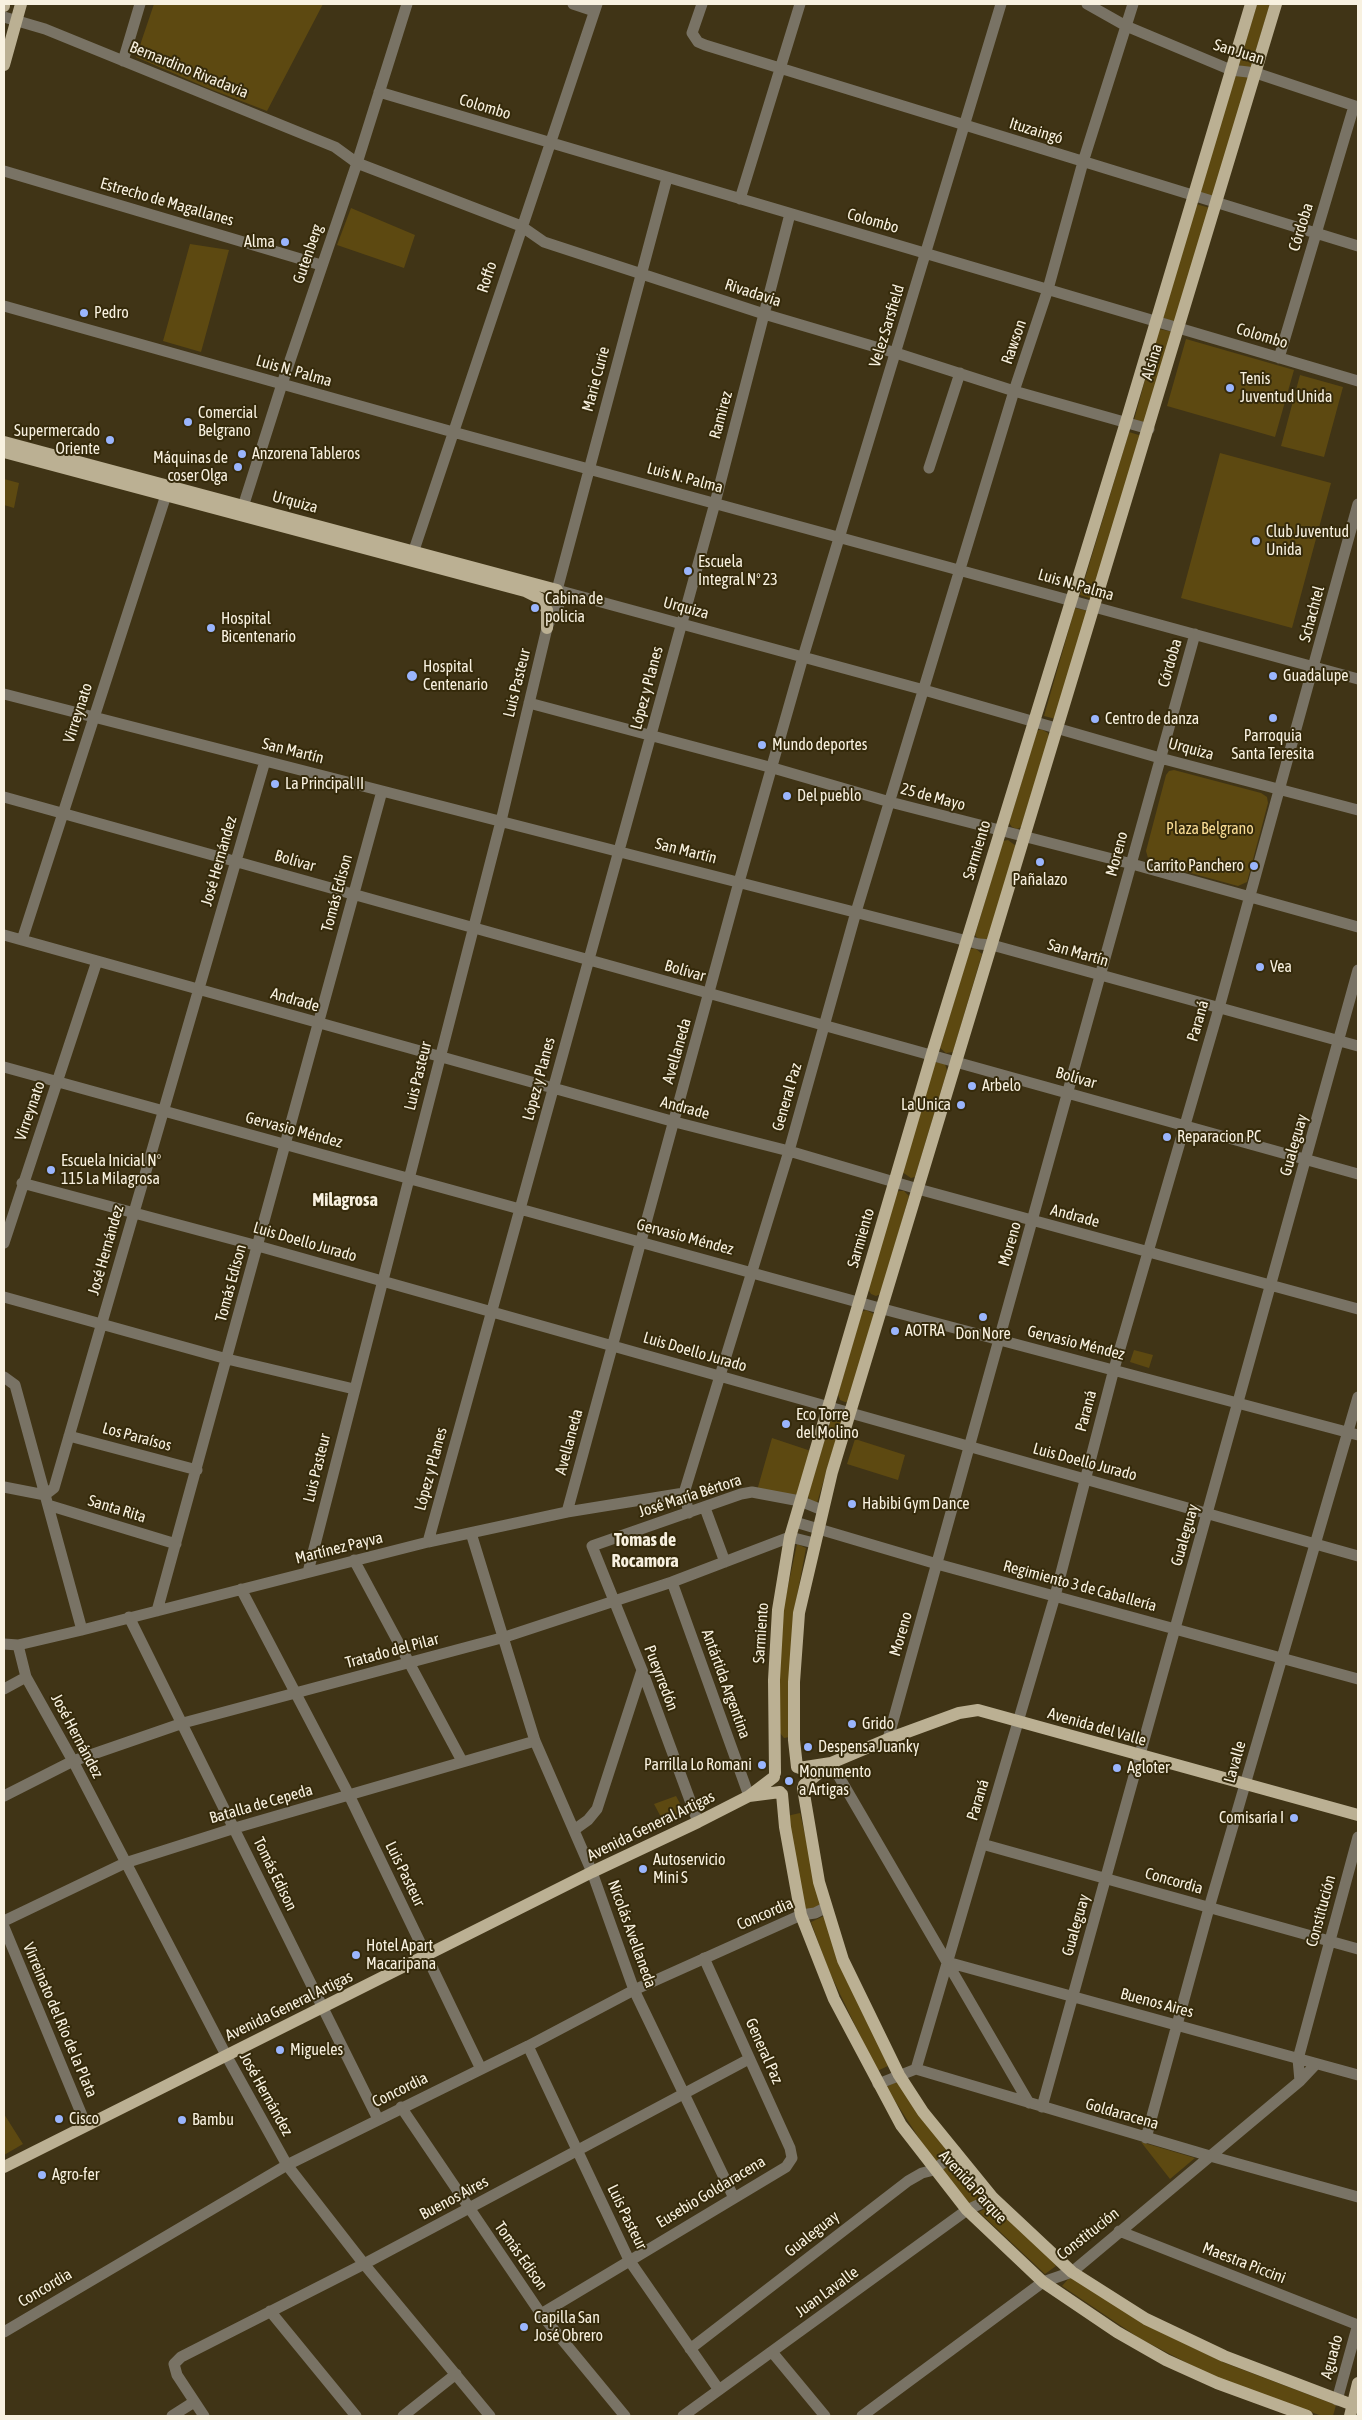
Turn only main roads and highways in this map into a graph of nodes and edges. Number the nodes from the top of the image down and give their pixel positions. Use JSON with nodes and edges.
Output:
{"nodes":[{"id":1,"x":20,"y":4,"type":"edge"},
{"id":2,"x":1251,"y":4,"type":"edge"},
{"id":3,"x":1276,"y":4,"type":"edge"},
{"id":4,"x":10,"y":18,"type":"edge"},
{"id":5,"x":4,"y":65,"type":"edge"},
{"id":6,"x":4,"y":442,"type":"edge"},
{"id":7,"x":4,"y":452,"type":"edge"},
{"id":8,"x":242,"y":510,"type":"junction"},
{"id":9,"x":413,"y":556,"type":"junction"},
{"id":10,"x":557,"y":590,"type":"road end"},
{"id":11,"x":547,"y":628,"type":"road end"},
{"id":12,"x":1033,"y":722,"type":"joint"},
{"id":13,"x":831,"y":1764,"type":"junction"},
{"id":14,"x":798,"y":1768,"type":"junction"},
{"id":15,"x":775,"y":1775,"type":"junction"},
{"id":16,"x":803,"y":1786,"type":"junction"},
{"id":17,"x":781,"y":1793,"type":"junction"},
{"id":18,"x":749,"y":1796,"type":"junction"},
{"id":19,"x":1358,"y":1815,"type":"edge"},
{"id":20,"x":4,"y":2167,"type":"edge"},
{"id":21,"x":1358,"y":2383,"type":"edge"},
{"id":22,"x":1353,"y":2409,"type":"edge"},
{"id":23,"x":1307,"y":2416,"type":"edge"}],
"edges":[{"from":1,"to":4,"type":"main road"},
{"from":2,"to":12,"type":"main road","name":"Alsina"},
{"from":3,"to":14,"type":"main road","name":"Alsina"},
{"from":4,"to":5,"type":"main road"},
{"from":6,"to":8,"type":"main road","name":"Urquiza"},
{"from":7,"to":8,"type":"main road","name":"Urquiza"},
{"from":8,"to":9,"type":"main road","name":"Urquiza"},
{"from":9,"to":10,"type":"main road","name":"Urquiza"},
{"from":9,"to":11,"type":"main road","name":"Urquiza"},
{"from":12,"to":15,"type":"main road","name":"Sarmiento"},
{"from":13,"to":14,"type":"main road"},
{"from":13,"to":16,"type":"main road"},
{"from":13,"to":19,"type":"main road","name":"Avenida del Valle"},
{"from":14,"to":15,"type":"main road"},
{"from":14,"to":16,"type":"main road"},
{"from":15,"to":17,"type":"main road"},
{"from":15,"to":18,"type":"main road","name":"Avenida General Artigas"},
{"from":16,"to":17,"type":"main road"},
{"from":16,"to":22,"type":"main road","name":"Avenida Parque"},
{"from":17,"to":18,"type":"main road"},
{"from":17,"to":23,"type":"main road","name":"Avenida Parque"},
{"from":18,"to":20,"type":"main road","name":"Avenida General Artigas"},
{"from":21,"to":22,"type":"main road"}]}
